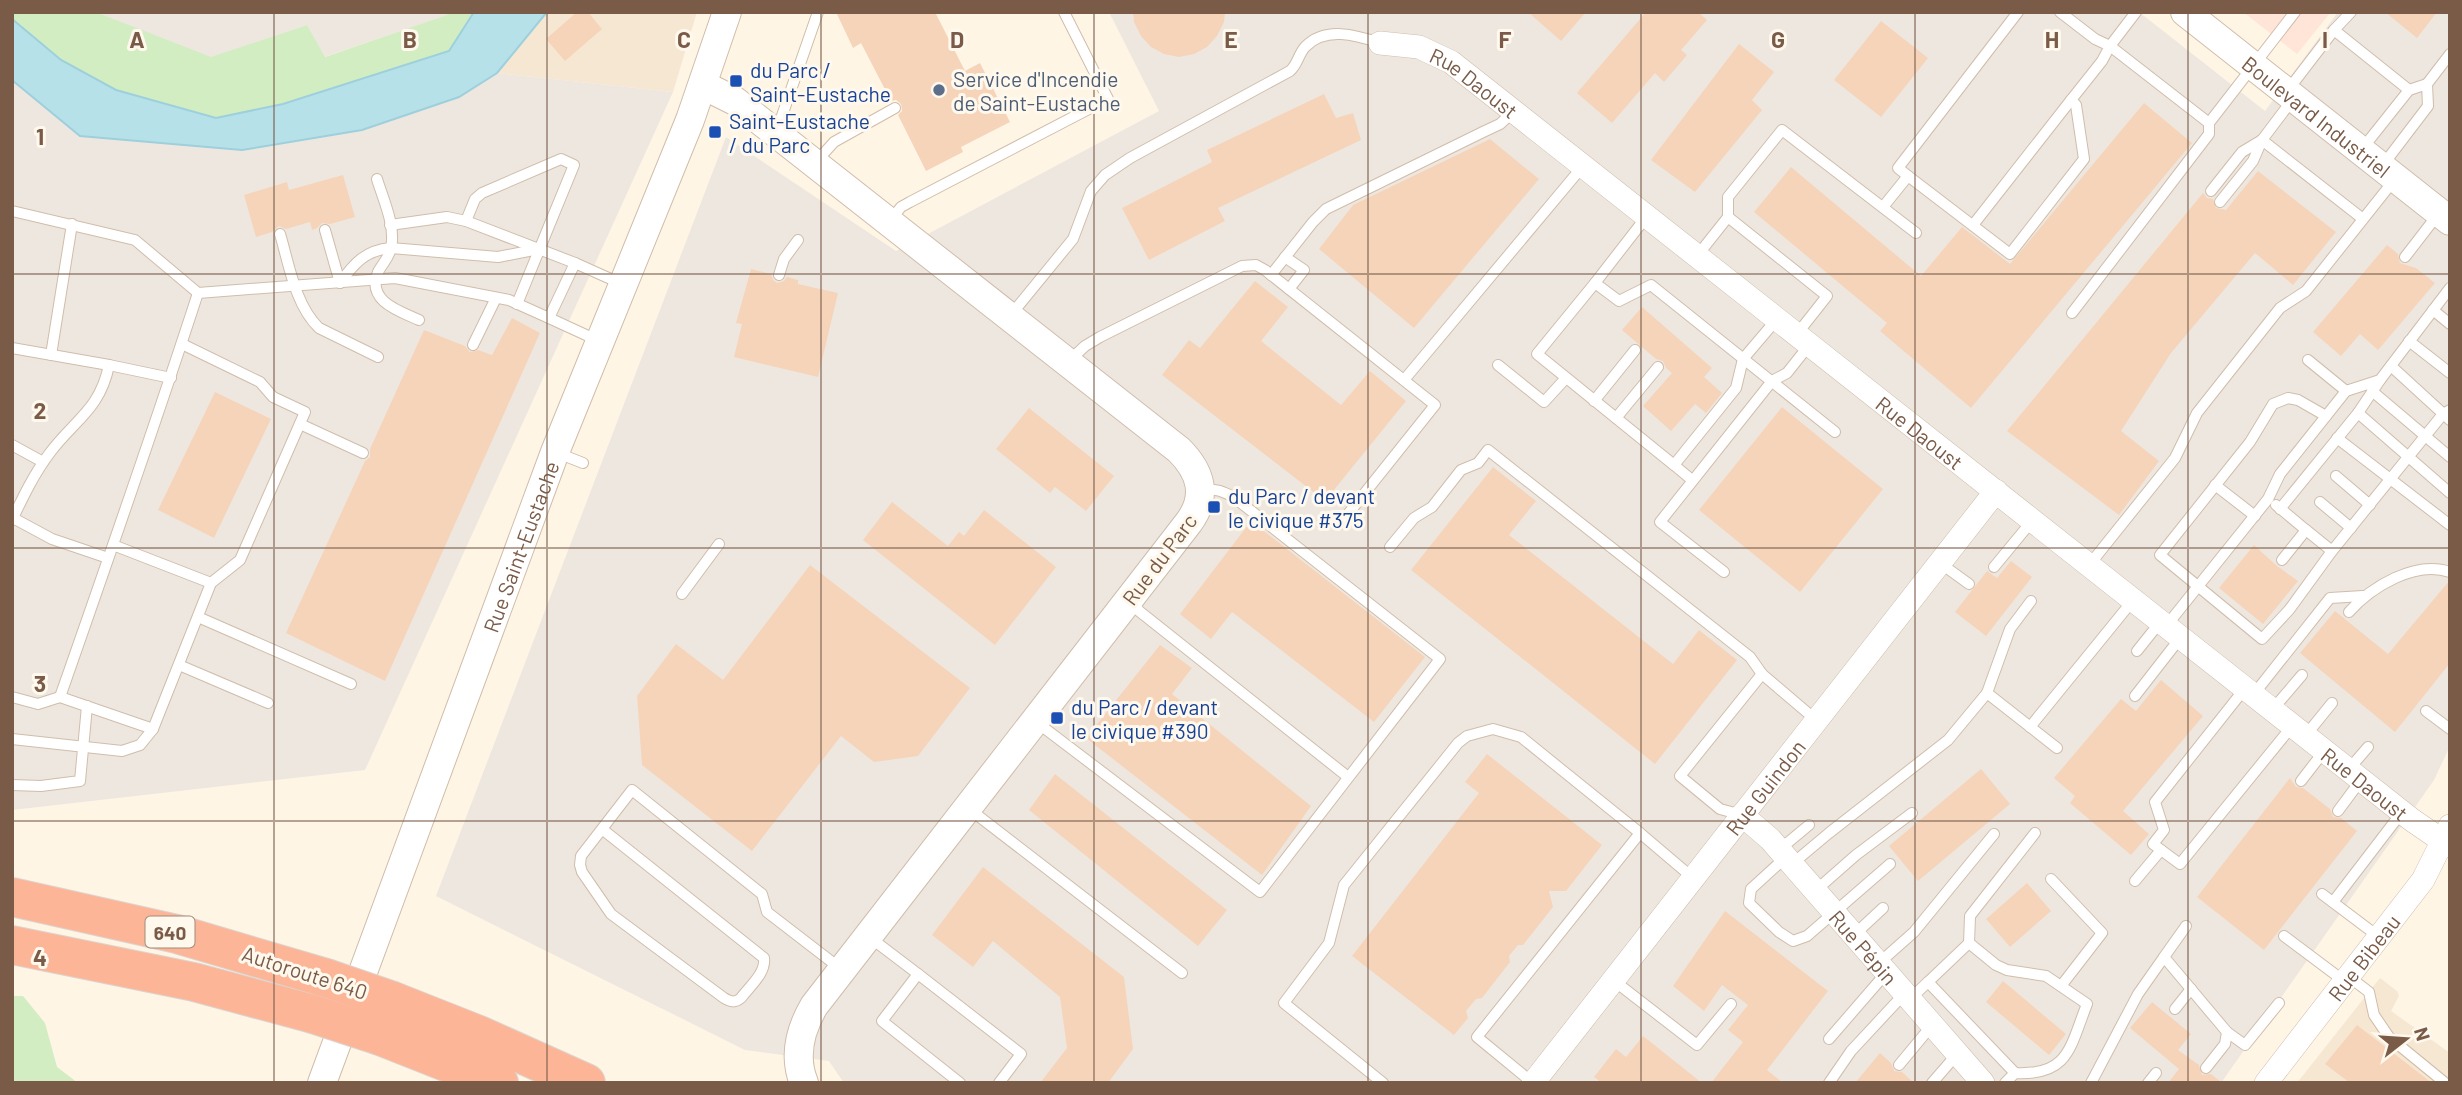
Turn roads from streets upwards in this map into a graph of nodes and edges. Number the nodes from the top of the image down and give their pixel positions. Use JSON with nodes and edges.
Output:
{"nodes":[{"id":1,"x":727,"y":12,"type":"edge"},
{"id":2,"x":2185,"y":12,"type":"edge"},
{"id":3,"x":1380,"y":43,"type":"road end"},
{"id":4,"x":703,"y":85,"type":"junction"},
{"id":5,"x":2445,"y":217,"type":"edge"},
{"id":6,"x":1996,"y":491,"type":"junction"},
{"id":7,"x":1742,"y":815,"type":"junction"},
{"id":8,"x":2447,"y":838,"type":"edge"},
{"id":9,"x":12,"y":897,"type":"edge"},
{"id":10,"x":12,"y":945,"type":"edge"},
{"id":11,"x":12,"y":964,"type":"edge"},
{"id":12,"x":126,"y":967,"type":"junction"},
{"id":13,"x":386,"y":1018,"type":"junction"},
{"id":14,"x":1541,"y":1078,"type":"edge"},
{"id":15,"x":322,"y":1083,"type":"edge"},
{"id":16,"x":499,"y":1083,"type":"edge"},
{"id":17,"x":586,"y":1083,"type":"edge"},
{"id":18,"x":804,"y":1083,"type":"edge"},
{"id":19,"x":1983,"y":1083,"type":"edge"},
{"id":20,"x":2266,"y":1083,"type":"edge"}],
"edges":[{"from":1,"to":4,"type":"street","name":"Rue Saint-Eustache"},
{"from":2,"to":5,"type":"street","name":"Boulevard Industriel"},
{"from":3,"to":6,"type":"street","name":"Rue Daoust"},
{"from":4,"to":15,"type":"street","name":"Rue Saint-Eustache"},
{"from":4,"to":18,"type":"street","name":"Rue du Parc"},
{"from":6,"to":7,"type":"street","name":"Rue Guindon"},
{"from":6,"to":8,"type":"street","name":"Rue Daoust"},
{"from":7,"to":14,"type":"street","name":"Rue Guindon"},
{"from":7,"to":19,"type":"street","name":"Rue Pépin"},
{"from":8,"to":20,"type":"street","name":"Rue Bibeau"},
{"from":9,"to":13,"type":"highway","name":"Autoroute 640","number":"640","bridge":true},
{"from":10,"to":12,"type":"highway","name":"Autoroute 640","number":"640"},
{"from":11,"to":12,"type":"highway"},
{"from":12,"to":13,"type":"highway","name":"Autoroute 640","number":"640","bridge":true},
{"from":13,"to":16,"type":"highway","name":"Autoroute 640","number":"640"},
{"from":13,"to":17,"type":"highway","name":"Autoroute 640","number":"640"}]}
